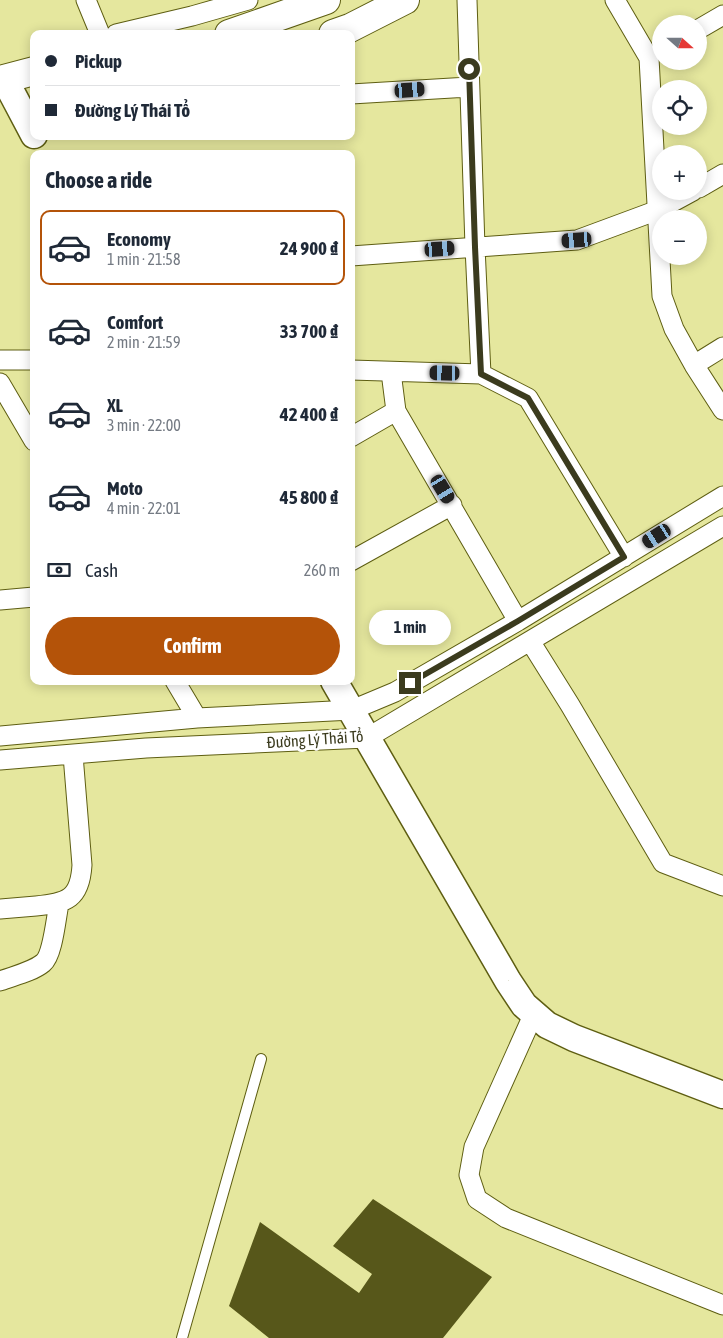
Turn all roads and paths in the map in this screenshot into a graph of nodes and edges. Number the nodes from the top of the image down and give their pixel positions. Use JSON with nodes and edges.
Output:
{"nodes":[{"id":1,"x":86,"y":0,"type":"edge"},
{"id":2,"x":248,"y":0,"type":"edge"},
{"id":3,"x":326,"y":0,"type":"edge"},
{"id":4,"x":405,"y":0,"type":"edge"},
{"id":5,"x":466,"y":0,"type":"edge"},
{"id":6,"x":615,"y":0,"type":"edge"},
{"id":7,"x":723,"y":15,"type":"edge"},
{"id":8,"x":708,"y":24,"type":"edge"},
{"id":9,"x":98,"y":30,"type":"edge"},
{"id":10,"x":133,"y":30,"type":"edge"},
{"id":11,"x":240,"y":30,"type":"edge"},
{"id":12,"x":344,"y":30,"type":"edge"},
{"id":13,"x":652,"y":50,"type":"edge"},
{"id":14,"x":655,"y":70,"type":"edge"},
{"id":15,"x":30,"y":72,"type":"edge"},
{"id":16,"x":3,"y":80,"type":"edge"},
{"id":17,"x":30,"y":84,"type":"edge"},
{"id":18,"x":469,"y":86,"type":"junction"},
{"id":19,"x":355,"y":94,"type":"edge"},
{"id":20,"x":30,"y":123,"type":"edge"},
{"id":21,"x":723,"y":174,"type":"edge"},
{"id":22,"x":707,"y":183,"type":"edge"},
{"id":23,"x":676,"y":200,"type":"edge"},
{"id":24,"x":658,"y":210,"type":"joint"},
{"id":25,"x":652,"y":212,"type":"edge"},
{"id":26,"x":475,"y":247,"type":"junction"},
{"id":27,"x":355,"y":256,"type":"edge"},
{"id":28,"x":661,"y":265,"type":"edge"},
{"id":29,"x":723,"y":347,"type":"edge"},
{"id":30,"x":0,"y":360,"type":"edge"},
{"id":31,"x":30,"y":360,"type":"edge"},
{"id":32,"x":694,"y":365,"type":"junction"},
{"id":33,"x":355,"y":370,"type":"edge"},
{"id":34,"x":391,"y":372,"type":"junction"},
{"id":35,"x":481,"y":374,"type":"junction"},
{"id":36,"x":0,"y":383,"type":"edge"},
{"id":37,"x":723,"y":410,"type":"edge"},
{"id":38,"x":396,"y":411,"type":"junction"},
{"id":39,"x":30,"y":435,"type":"edge"},
{"id":40,"x":355,"y":435,"type":"edge"},
{"id":41,"x":723,"y":496,"type":"edge"},
{"id":42,"x":452,"y":505,"type":"junction"},
{"id":43,"x":723,"y":526,"type":"edge"},
{"id":44,"x":624,"y":557,"type":"junction"},
{"id":45,"x":355,"y":559,"type":"edge"},
{"id":46,"x":30,"y":598,"type":"edge"},
{"id":47,"x":0,"y":600,"type":"edge"},
{"id":48,"x":518,"y":621,"type":"junction"},
{"id":49,"x":530,"y":641,"type":"junction"},
{"id":50,"x":177,"y":685,"type":"edge"},
{"id":51,"x":336,"y":685,"type":"edge"},
{"id":52,"x":352,"y":710,"type":"junction"},
{"id":53,"x":197,"y":718,"type":"junction"},
{"id":54,"x":0,"y":736,"type":"edge"},
{"id":55,"x":367,"y":738,"type":"junction"},
{"id":56,"x":73,"y":755,"type":"junction"},
{"id":57,"x":0,"y":760,"type":"edge"},
{"id":58,"x":723,"y":886,"type":"edge"},
{"id":59,"x":58,"y":904,"type":"junction"},
{"id":60,"x":0,"y":908,"type":"edge"},
{"id":61,"x":0,"y":981,"type":"edge"},
{"id":62,"x":534,"y":1014,"type":"junction"},
{"id":63,"x":261,"y":1059,"type":"dead end"},
{"id":64,"x":723,"y":1095,"type":"edge"},
{"id":65,"x":723,"y":1305,"type":"edge"},
{"id":66,"x":182,"y":1338,"type":"edge"}],
"edges":[{"from":1,"to":9,"type":"street"},
{"from":2,"to":10,"type":"street"},
{"from":3,"to":11,"type":"main road"},
{"from":4,"to":12,"type":"main road"},
{"from":5,"to":18,"type":"street"},
{"from":6,"to":13,"type":"street"},
{"from":7,"to":8,"type":"street"},
{"from":14,"to":24,"type":"street"},
{"from":15,"to":16,"type":"main road"},
{"from":16,"to":17,"type":"main road"},
{"from":16,"to":20,"type":"street"},
{"from":18,"to":19,"type":"street"},
{"from":18,"to":26,"type":"street"},
{"from":21,"to":22,"type":"street"},
{"from":23,"to":24,"type":"street"},
{"from":25,"to":26,"type":"street"},
{"from":26,"to":27,"type":"street"},
{"from":26,"to":35,"type":"street"},
{"from":28,"to":32,"type":"street"},
{"from":29,"to":32,"type":"street"},
{"from":30,"to":31,"type":"street"},
{"from":32,"to":37,"type":"street"},
{"from":33,"to":34,"type":"street"},
{"from":34,"to":35,"type":"street"},
{"from":34,"to":38,"type":"street"},
{"from":35,"to":44,"type":"street"},
{"from":36,"to":39,"type":"street"},
{"from":38,"to":40,"type":"street"},
{"from":38,"to":42,"type":"street"},
{"from":41,"to":44,"type":"street","name":"Đường Lý Thái Tổ"},
{"from":42,"to":45,"type":"street"},
{"from":42,"to":48,"type":"street"},
{"from":43,"to":49,"type":"street","name":"Đường Lý Thái Tổ"},
{"from":44,"to":48,"type":"street","name":"Đường Lý Thái Tổ"},
{"from":46,"to":47,"type":"street"},
{"from":48,"to":52,"type":"street","name":"Đường Lý Thái Tổ"},
{"from":49,"to":55,"type":"street","name":"Đường Lý Thái Tổ"},
{"from":49,"to":58,"type":"street"},
{"from":50,"to":53,"type":"street"},
{"from":51,"to":52,"type":"street"},
{"from":52,"to":53,"type":"street","name":"Đường Lý Thái Tổ"},
{"from":52,"to":55,"type":"street"},
{"from":53,"to":54,"type":"street","name":"Đường Lý Thái Tổ"},
{"from":55,"to":56,"type":"street","name":"Đường Lý Thái Tổ"},
{"from":55,"to":62,"type":"street"},
{"from":56,"to":57,"type":"street","name":"Đường Lý Thái Tổ"},
{"from":56,"to":59,"type":"street"},
{"from":59,"to":60,"type":"street"},
{"from":59,"to":61,"type":"street"},
{"from":62,"to":64,"type":"street"},
{"from":62,"to":65,"type":"street"},
{"from":63,"to":66,"type":"lane"}]}
